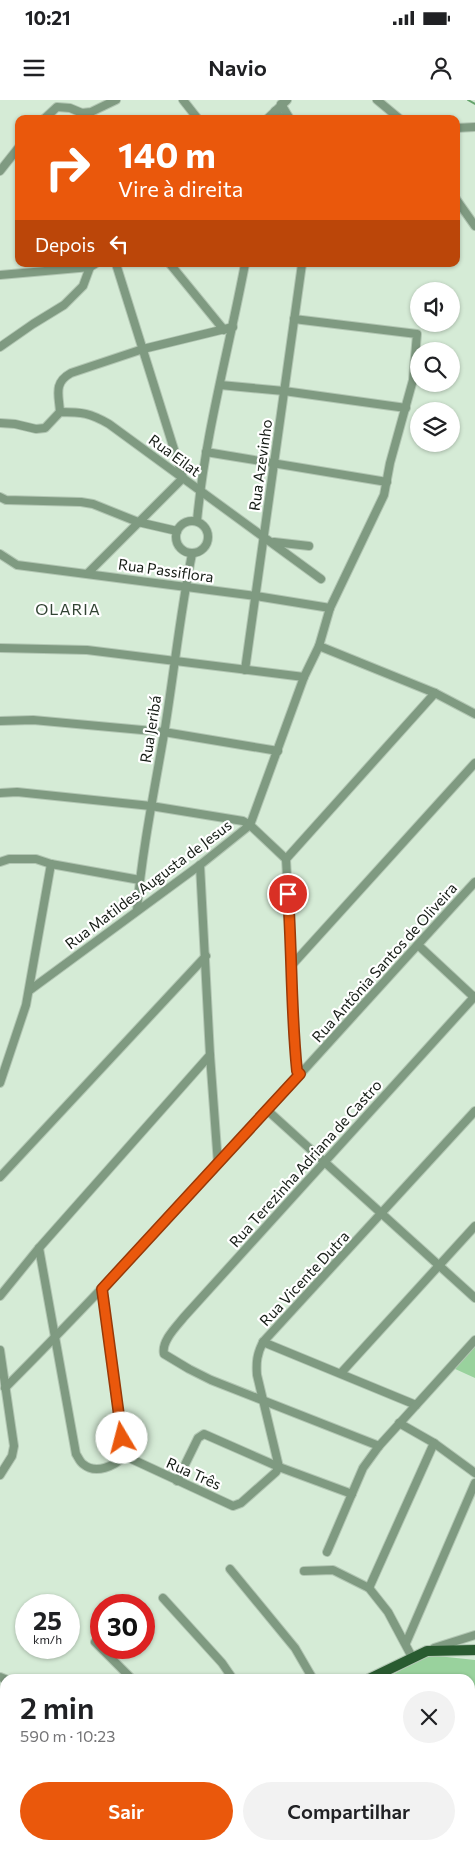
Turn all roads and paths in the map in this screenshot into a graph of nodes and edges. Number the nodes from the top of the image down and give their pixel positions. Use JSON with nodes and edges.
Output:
{"nodes":[{"id":1,"x":116,"y":100,"type":"edge"},
{"id":2,"x":183,"y":100,"type":"edge"},
{"id":3,"x":377,"y":100,"type":"edge"},
{"id":4,"x":284,"y":102,"type":"edge"},
{"id":5,"x":275,"y":111,"type":"junction"},
{"id":6,"x":49,"y":115,"type":"edge"},
{"id":7,"x":195,"y":115,"type":"edge"},
{"id":8,"x":271,"y":115,"type":"edge"},
{"id":9,"x":278,"y":115,"type":"edge"},
{"id":10,"x":291,"y":115,"type":"edge"},
{"id":11,"x":395,"y":115,"type":"edge"},
{"id":12,"x":475,"y":127,"type":"edge"},
{"id":13,"x":460,"y":128,"type":"edge"},
{"id":14,"x":15,"y":152,"type":"edge"},
{"id":15,"x":0,"y":171,"type":"edge"},
{"id":16,"x":460,"y":205,"type":"edge"},
{"id":17,"x":475,"y":226,"type":"edge"},
{"id":18,"x":74,"y":267,"type":"edge"},
{"id":19,"x":92,"y":267,"type":"edge"},
{"id":20,"x":117,"y":267,"type":"edge"},
{"id":21,"x":172,"y":267,"type":"edge"},
{"id":22,"x":244,"y":267,"type":"edge"},
{"id":23,"x":302,"y":267,"type":"edge"},
{"id":24,"x":0,"y":275,"type":"edge"},
{"id":25,"x":294,"y":319,"type":"junction"},
{"id":26,"x":233,"y":327,"type":"junction"},
{"id":27,"x":224,"y":330,"type":"junction"},
{"id":28,"x":0,"y":347,"type":"edge"},
{"id":29,"x":143,"y":350,"type":"junction"},
{"id":30,"x":220,"y":385,"type":"junction"},
{"id":31,"x":284,"y":391,"type":"junction"},
{"id":32,"x":406,"y":408,"type":"junction"},
{"id":33,"x":60,"y":412,"type":"junction"},
{"id":34,"x":0,"y":424,"type":"edge"},
{"id":35,"x":206,"y":452,"type":"junction"},
{"id":36,"x":274,"y":464,"type":"junction"},
{"id":37,"x":183,"y":478,"type":"junction"},
{"id":38,"x":387,"y":482,"type":"junction"},
{"id":39,"x":200,"y":490,"type":"junction"},
{"id":40,"x":0,"y":497,"type":"edge"},
{"id":41,"x":197,"y":521,"type":"junction"},
{"id":42,"x":138,"y":522,"type":"junction"},
{"id":43,"x":177,"y":531,"type":"junction"},
{"id":44,"x":268,"y":539,"type":"junction"},
{"id":45,"x":309,"y":546,"type":"dead end"},
{"id":46,"x":0,"y":554,"type":"edge"},
{"id":47,"x":192,"y":554,"type":"junction"},
{"id":48,"x":88,"y":573,"type":"junction"},
{"id":49,"x":321,"y":579,"type":"dead end"},
{"id":50,"x":185,"y":587,"type":"junction"},
{"id":51,"x":256,"y":596,"type":"junction"},
{"id":52,"x":330,"y":608,"type":"junction"},
{"id":53,"x":319,"y":646,"type":"junction"},
{"id":54,"x":0,"y":648,"type":"edge"},
{"id":55,"x":175,"y":660,"type":"junction"},
{"id":56,"x":245,"y":670,"type":"junction"},
{"id":57,"x":304,"y":677,"type":"junction"},
{"id":58,"x":435,"y":693,"type":"junction"},
{"id":59,"x":475,"y":714,"type":"edge"},
{"id":60,"x":0,"y":721,"type":"edge"},
{"id":61,"x":164,"y":732,"type":"junction"},
{"id":62,"x":278,"y":751,"type":"junction"},
{"id":63,"x":475,"y":763,"type":"edge"},
{"id":64,"x":0,"y":794,"type":"edge"},
{"id":65,"x":152,"y":806,"type":"junction"},
{"id":66,"x":250,"y":825,"type":"junction"},
{"id":67,"x":286,"y":859,"type":"junction"},
{"id":68,"x":0,"y":862,"type":"edge"},
{"id":69,"x":51,"y":864,"type":"junction"},
{"id":70,"x":200,"y":865,"type":"junction"},
{"id":71,"x":140,"y":880,"type":"junction"},
{"id":72,"x":475,"y":882,"type":"edge"},
{"id":73,"x":137,"y":910,"type":"junction"},
{"id":74,"x":418,"y":944,"type":"junction"},
{"id":75,"x":206,"y":956,"type":"junction"},
{"id":76,"x":292,"y":965,"type":"junction"},
{"id":77,"x":30,"y":990,"type":"junction"},
{"id":78,"x":475,"y":997,"type":"edge"},
{"id":79,"x":210,"y":1055,"type":"junction"},
{"id":80,"x":300,"y":1074,"type":"junction"},
{"id":81,"x":0,"y":1083,"type":"edge"},
{"id":82,"x":267,"y":1110,"type":"junction"},
{"id":83,"x":475,"y":1111,"type":"edge"},
{"id":84,"x":324,"y":1163,"type":"junction"},
{"id":85,"x":218,"y":1164,"type":"junction"},
{"id":86,"x":0,"y":1177,"type":"edge"},
{"id":87,"x":381,"y":1214,"type":"junction"},
{"id":88,"x":475,"y":1226,"type":"edge"},
{"id":89,"x":39,"y":1248,"type":"junction"},
{"id":90,"x":439,"y":1266,"type":"junction"},
{"id":91,"x":102,"y":1289,"type":"junction"},
{"id":92,"x":0,"y":1296,"type":"edge"},
{"id":93,"x":475,"y":1298,"type":"edge"},
{"id":94,"x":54,"y":1338,"type":"junction"},
{"id":95,"x":475,"y":1340,"type":"edge"},
{"id":96,"x":263,"y":1342,"type":"junction"},
{"id":97,"x":0,"y":1350,"type":"edge"},
{"id":98,"x":341,"y":1373,"type":"junction"},
{"id":99,"x":2,"y":1387,"type":"edge"},
{"id":100,"x":263,"y":1401,"type":"junction"},
{"id":101,"x":416,"y":1405,"type":"junction"},
{"id":102,"x":399,"y":1423,"type":"junction"},
{"id":103,"x":434,"y":1443,"type":"junction"},
{"id":104,"x":379,"y":1446,"type":"junction"},
{"id":105,"x":125,"y":1456,"type":"junction"},
{"id":106,"x":279,"y":1467,"type":"junction"},
{"id":107,"x":475,"y":1473,"type":"edge"},
{"id":108,"x":0,"y":1475,"type":"edge"},
{"id":109,"x":177,"y":1481,"type":"junction"},
{"id":110,"x":475,"y":1483,"type":"edge"},
{"id":111,"x":352,"y":1494,"type":"junction"},
{"id":112,"x":327,"y":1552,"type":"dead end"},
{"id":113,"x":230,"y":1569,"type":"dead end"},
{"id":114,"x":304,"y":1571,"type":"dead end"},
{"id":115,"x":369,"y":1588,"type":"junction"},
{"id":116,"x":163,"y":1598,"type":"dead end"},
{"id":117,"x":475,"y":1635,"type":"edge"},
{"id":118,"x":406,"y":1642,"type":"junction"},
{"id":119,"x":475,"y":1650,"type":"edge"},
{"id":120,"x":428,"y":1651,"type":"junction"},
{"id":121,"x":412,"y":1657,"type":"junction"},
{"id":122,"x":112,"y":1659,"type":"edge"},
{"id":123,"x":127,"y":1674,"type":"edge"},
{"id":124,"x":230,"y":1674,"type":"edge"},
{"id":125,"x":310,"y":1674,"type":"edge"},
{"id":126,"x":379,"y":1674,"type":"edge"}],
"edges":[{"from":1,"to":6,"type":"street"},
{"from":2,"to":7,"type":"street"},
{"from":3,"to":11,"type":"street"},
{"from":4,"to":5,"type":"street"},
{"from":4,"to":10,"type":"street"},
{"from":5,"to":8,"type":"street"},
{"from":5,"to":9,"type":"street"},
{"from":12,"to":13,"type":"street"},
{"from":14,"to":15,"type":"street"},
{"from":16,"to":17,"type":"street"},
{"from":18,"to":24,"type":"street"},
{"from":19,"to":28,"type":"street"},
{"from":20,"to":29,"type":"street"},
{"from":21,"to":27,"type":"street"},
{"from":22,"to":26,"type":"street"},
{"from":23,"to":25,"type":"street","name":"Rua Azevinho"},
{"from":25,"to":31,"type":"street","name":"Rua Azevinho"},
{"from":25,"to":32,"type":"street","name":"Rua Matildes Augusta de Jesus"},
{"from":26,"to":27,"type":"street"},
{"from":26,"to":30,"type":"street"},
{"from":27,"to":29,"type":"street"},
{"from":29,"to":33,"type":"street"},
{"from":29,"to":37,"type":"street"},
{"from":30,"to":31,"type":"street"},
{"from":30,"to":35,"type":"street"},
{"from":31,"to":32,"type":"street"},
{"from":31,"to":36,"type":"street","name":"Rua Azevinho"},
{"from":32,"to":38,"type":"street","name":"Rua Matildes Augusta de Jesus"},
{"from":33,"to":34,"type":"street"},
{"from":33,"to":37,"type":"street","name":"Rua Eilat"},
{"from":35,"to":36,"type":"street"},
{"from":35,"to":39,"type":"street"},
{"from":36,"to":38,"type":"street"},
{"from":36,"to":44,"type":"street","name":"Rua Azevinho"},
{"from":37,"to":39,"type":"street","name":"Rua Eilat"},
{"from":37,"to":42,"type":"street"},
{"from":38,"to":52,"type":"street","name":"Rua Matildes Augusta de Jesus"},
{"from":39,"to":41,"type":"street"},
{"from":39,"to":44,"type":"street","name":"Rua Eilat"},
{"from":40,"to":42,"type":"street"},
{"from":41,"to":43,"type":"street"},
{"from":41,"to":47,"type":"street"},
{"from":42,"to":43,"type":"street"},
{"from":42,"to":48,"type":"street"},
{"from":43,"to":47,"type":"street"},
{"from":44,"to":45,"type":"street"},
{"from":44,"to":49,"type":"street","name":"Rua Eilat"},
{"from":44,"to":51,"type":"street","name":"Rua Azevinho"},
{"from":46,"to":48,"type":"street","name":"Rua Passiflora"},
{"from":47,"to":50,"type":"street","name":"Rua Jeribá"},
{"from":48,"to":50,"type":"street","name":"Rua Passiflora"},
{"from":50,"to":51,"type":"street","name":"Rua Passiflora"},
{"from":50,"to":55,"type":"street","name":"Rua Jeribá"},
{"from":51,"to":52,"type":"street","name":"Rua Passiflora"},
{"from":51,"to":56,"type":"street","name":"Rua Azevinho"},
{"from":52,"to":53,"type":"street","name":"Rua Matildes Augusta de Jesus"},
{"from":53,"to":57,"type":"street","name":"Rua Matildes Augusta de Jesus"},
{"from":53,"to":58,"type":"street"},
{"from":54,"to":55,"type":"street"},
{"from":55,"to":56,"type":"street"},
{"from":55,"to":61,"type":"street","name":"Rua Jeribá"},
{"from":56,"to":57,"type":"street"},
{"from":57,"to":62,"type":"street","name":"Rua Matildes Augusta de Jesus"},
{"from":58,"to":59,"type":"street"},
{"from":58,"to":67,"type":"street"},
{"from":60,"to":61,"type":"street"},
{"from":61,"to":62,"type":"street"},
{"from":61,"to":65,"type":"street","name":"Rua Jeribá"},
{"from":62,"to":66,"type":"street","name":"Rua Matildes Augusta de Jesus"},
{"from":63,"to":76,"type":"street"},
{"from":64,"to":65,"type":"street"},
{"from":65,"to":66,"type":"street"},
{"from":65,"to":71,"type":"street","name":"Rua Jeribá"},
{"from":66,"to":67,"type":"street"},
{"from":66,"to":70,"type":"street","name":"Rua Matildes Augusta de Jesus"},
{"from":67,"to":76,"type":"street"},
{"from":68,"to":69,"type":"street"},
{"from":69,"to":71,"type":"street"},
{"from":69,"to":77,"type":"street"},
{"from":70,"to":73,"type":"street","name":"Rua Matildes Augusta de Jesus"},
{"from":70,"to":75,"type":"street"},
{"from":71,"to":73,"type":"street","name":"Rua Jeribá"},
{"from":72,"to":74,"type":"street","name":"Rua Antônia Santos de Oliveira"},
{"from":73,"to":77,"type":"street","name":"Rua Matildes Augusta de Jesus"},
{"from":74,"to":78,"type":"street"},
{"from":74,"to":80,"type":"street","name":"Rua Antônia Santos de Oliveira"},
{"from":75,"to":79,"type":"street"},
{"from":75,"to":86,"type":"street"},
{"from":76,"to":80,"type":"street"},
{"from":77,"to":81,"type":"street"},
{"from":78,"to":84,"type":"street","name":"Rua Terezinha Adriana de Castro"},
{"from":79,"to":85,"type":"street"},
{"from":79,"to":89,"type":"street"},
{"from":80,"to":82,"type":"street","name":"Rua Antônia Santos de Oliveira"},
{"from":82,"to":84,"type":"street"},
{"from":82,"to":85,"type":"street","name":"Rua Antônia Santos de Oliveira"},
{"from":83,"to":87,"type":"street","name":"Rua Vicente Dutra"},
{"from":84,"to":87,"type":"street"},
{"from":84,"to":100,"type":"street","name":"Rua Terezinha Adriana de Castro"},
{"from":85,"to":91,"type":"street","name":"Rua Antônia Santos de Oliveira"},
{"from":87,"to":90,"type":"street"},
{"from":87,"to":96,"type":"street","name":"Rua Vicente Dutra"},
{"from":88,"to":90,"type":"street"},
{"from":89,"to":92,"type":"street"},
{"from":89,"to":94,"type":"street"},
{"from":90,"to":93,"type":"street"},
{"from":90,"to":98,"type":"street"},
{"from":91,"to":94,"type":"street","name":"Rua Antônia Santos de Oliveira"},
{"from":91,"to":105,"type":"street"},
{"from":94,"to":99,"type":"street","name":"Rua Antônia Santos de Oliveira"},
{"from":94,"to":105,"type":"street"},
{"from":95,"to":101,"type":"street"},
{"from":96,"to":98,"type":"street","name":"Rua Vicente Dutra"},
{"from":96,"to":100,"type":"street"},
{"from":97,"to":99,"type":"street"},
{"from":98,"to":101,"type":"street","name":"Rua Vicente Dutra"},
{"from":99,"to":108,"type":"street"},
{"from":100,"to":104,"type":"street"},
{"from":100,"to":106,"type":"street"},
{"from":101,"to":102,"type":"street"},
{"from":102,"to":103,"type":"street"},
{"from":102,"to":104,"type":"street"},
{"from":103,"to":107,"type":"street"},
{"from":103,"to":115,"type":"street"},
{"from":104,"to":111,"type":"street"},
{"from":105,"to":109,"type":"street","name":"Rua Três"},
{"from":106,"to":109,"type":"street","name":"Rua Três"},
{"from":106,"to":109,"type":"street"},
{"from":106,"to":111,"type":"street"},
{"from":110,"to":118,"type":"street"},
{"from":111,"to":112,"type":"street"},
{"from":113,"to":125,"type":"street"},
{"from":114,"to":115,"type":"street"},
{"from":115,"to":118,"type":"street"},
{"from":116,"to":124,"type":"street"},
{"from":117,"to":120,"type":"street"},
{"from":118,"to":121,"type":"street"},
{"from":119,"to":120,"type":"main road"},
{"from":120,"to":121,"type":"main road"},
{"from":121,"to":126,"type":"main road"},
{"from":122,"to":123,"type":"street"}]}
